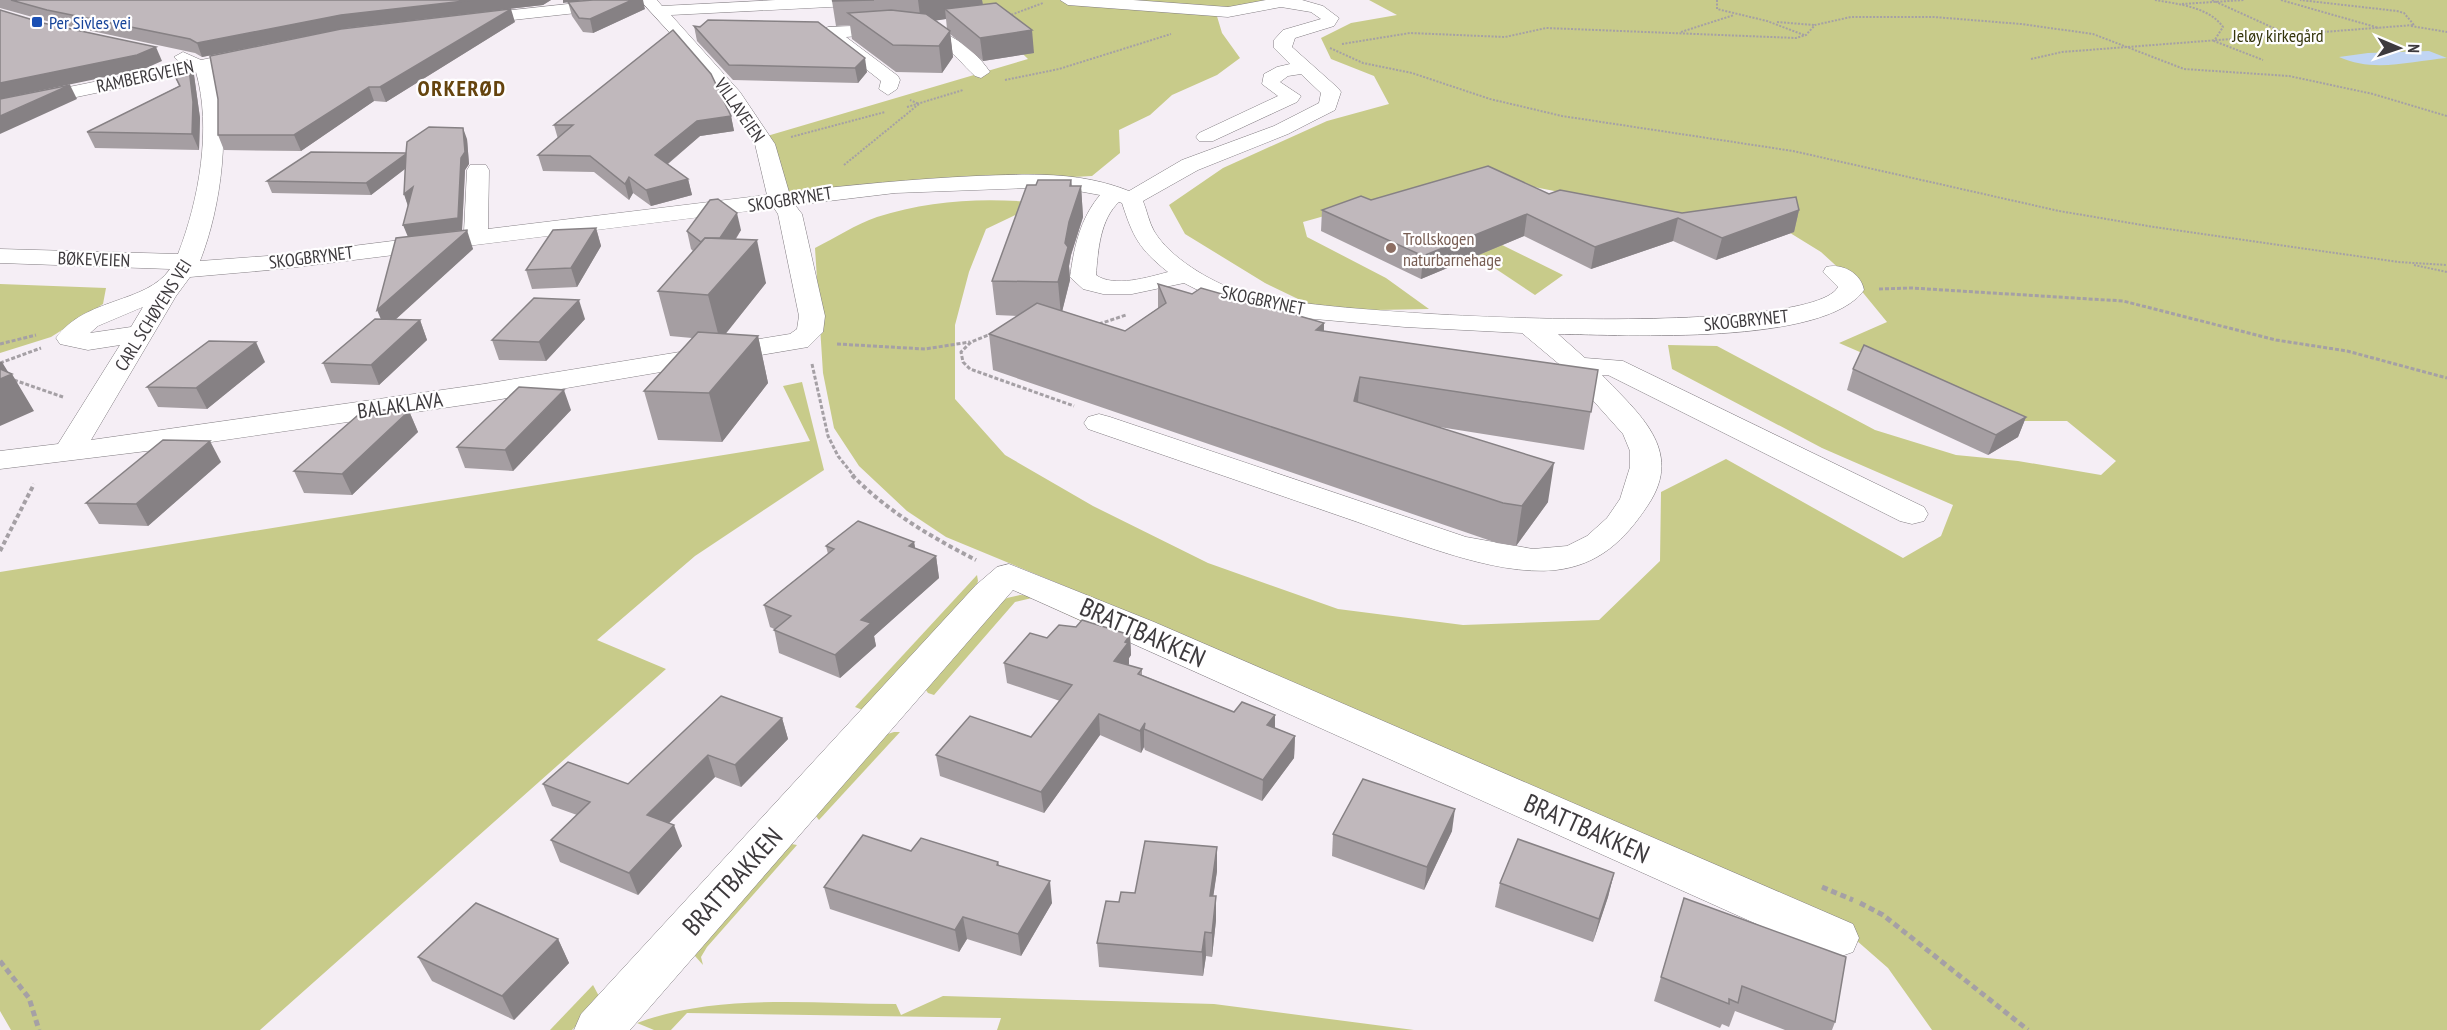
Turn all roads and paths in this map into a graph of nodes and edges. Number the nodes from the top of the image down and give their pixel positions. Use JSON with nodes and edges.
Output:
{"nodes":[{"id":1,"x":869,"y":0,"type":"edge"},
{"id":2,"x":1050,"y":0,"type":"edge"},
{"id":3,"x":1068,"y":0,"type":"edge"},
{"id":4,"x":1717,"y":0,"type":"edge"},
{"id":5,"x":2155,"y":0,"type":"edge"},
{"id":6,"x":2212,"y":0,"type":"edge"},
{"id":7,"x":2244,"y":0,"type":"edge"},
{"id":8,"x":2281,"y":0,"type":"edge"},
{"id":9,"x":2300,"y":0,"type":"edge"},
{"id":10,"x":2217,"y":2,"type":"junction"},
{"id":11,"x":651,"y":4,"type":"edge"},
{"id":12,"x":794,"y":5,"type":"junction"},
{"id":13,"x":2179,"y":5,"type":"junction"},
{"id":14,"x":1735,"y":15,"type":"junction"},
{"id":15,"x":994,"y":18,"type":"joint"},
{"id":16,"x":1767,"y":21,"type":"junction"},
{"id":17,"x":449,"y":22,"type":"edge"},
{"id":18,"x":1815,"y":25,"type":"junction"},
{"id":19,"x":2410,"y":26,"type":"junction"},
{"id":20,"x":2383,"y":29,"type":"junction"},
{"id":21,"x":920,"y":30,"type":"junction"},
{"id":22,"x":2447,"y":32,"type":"edge"},
{"id":23,"x":830,"y":33,"type":"junction"},
{"id":24,"x":1677,"y":34,"type":"junction"},
{"id":25,"x":2290,"y":35,"type":"junction"},
{"id":26,"x":1806,"y":36,"type":"junction"},
{"id":27,"x":2214,"y":41,"type":"junction"},
{"id":28,"x":2129,"y":47,"type":"junction"},
{"id":29,"x":271,"y":50,"type":"edge"},
{"id":30,"x":168,"y":53,"type":"edge"},
{"id":31,"x":2031,"y":59,"type":"dead end"},
{"id":32,"x":2263,"y":60,"type":"dead end"},
{"id":33,"x":196,"y":66,"type":"junction"},
{"id":34,"x":1305,"y":68,"type":"junction"},
{"id":35,"x":981,"y":72,"type":"dead end"},
{"id":36,"x":888,"y":89,"type":"dead end"},
{"id":37,"x":919,"y":104,"type":"dead end"},
{"id":38,"x":0,"y":107,"type":"edge"},
{"id":39,"x":2447,"y":116,"type":"edge"},
{"id":40,"x":838,"y":169,"type":"dead end"},
{"id":41,"x":478,"y":171,"type":"dead end"},
{"id":42,"x":1152,"y":185,"type":"junction"},
{"id":43,"x":1124,"y":196,"type":"junction"},
{"id":44,"x":780,"y":200,"type":"junction"},
{"id":45,"x":476,"y":237,"type":"junction"},
{"id":46,"x":0,"y":256,"type":"edge"},
{"id":47,"x":2398,"y":262,"type":"junction"},
{"id":48,"x":2447,"y":265,"type":"edge"},
{"id":49,"x":2447,"y":272,"type":"edge"},
{"id":50,"x":179,"y":273,"type":"junction"},
{"id":51,"x":1179,"y":276,"type":"junction"},
{"id":52,"x":1843,"y":281,"type":"joint"},
{"id":53,"x":1429,"y":321,"type":"junction"},
{"id":54,"x":1094,"y":326,"type":"edge"},
{"id":55,"x":1529,"y":326,"type":"junction"},
{"id":56,"x":1003,"y":332,"type":"edge"},
{"id":57,"x":141,"y":334,"type":"junction"},
{"id":58,"x":70,"y":338,"type":"junction"},
{"id":59,"x":798,"y":341,"type":"junction"},
{"id":60,"x":971,"y":342,"type":"junction"},
{"id":61,"x":1423,"y":348,"type":"edge"},
{"id":62,"x":0,"y":363,"type":"edge"},
{"id":63,"x":1577,"y":366,"type":"junction"},
{"id":64,"x":815,"y":372,"type":"dead end"},
{"id":65,"x":2447,"y":378,"type":"edge"},
{"id":66,"x":11,"y":379,"type":"dead end"},
{"id":67,"x":95,"y":408,"type":"junction"},
{"id":68,"x":1099,"y":423,"type":"joint"},
{"id":69,"x":68,"y":452,"type":"junction"},
{"id":70,"x":0,"y":460,"type":"edge"},
{"id":71,"x":1912,"y":514,"type":"dead end"},
{"id":72,"x":0,"y":550,"type":"edge"},
{"id":73,"x":1009,"y":575,"type":"junction"},
{"id":74,"x":1836,"y":938,"type":"dead end"},
{"id":75,"x":0,"y":961,"type":"edge"},
{"id":76,"x":39,"y":1030,"type":"edge"},
{"id":77,"x":598,"y":1030,"type":"edge"}],
"edges":[{"from":1,"to":12,"type":"street"},
{"from":2,"to":15,"type":"path"},
{"from":3,"to":34,"type":"street"},
{"from":4,"to":14,"type":"path"},
{"from":5,"to":13,"type":"path"},
{"from":6,"to":10,"type":"path"},
{"from":7,"to":10,"type":"path"},
{"from":8,"to":20,"type":"path"},
{"from":9,"to":19,"type":"path"},
{"from":10,"to":13,"type":"path"},
{"from":10,"to":25,"type":"path"},
{"from":11,"to":12,"type":"street"},
{"from":11,"to":17,"type":"street"},
{"from":11,"to":44,"type":"street","name":"VILLAVEIEN"},
{"from":12,"to":23,"type":"street"},
{"from":13,"to":27,"type":"path"},
{"from":14,"to":16,"type":"path"},
{"from":14,"to":24,"type":"path"},
{"from":15,"to":21,"type":"street"},
{"from":16,"to":18,"type":"path"},
{"from":16,"to":26,"type":"path"},
{"from":18,"to":26,"type":"path"},
{"from":18,"to":28,"type":"path"},
{"from":19,"to":20,"type":"path"},
{"from":19,"to":22,"type":"path"},
{"from":20,"to":25,"type":"path"},
{"from":21,"to":23,"type":"street"},
{"from":21,"to":35,"type":"street"},
{"from":23,"to":36,"type":"street"},
{"from":24,"to":26,"type":"path"},
{"from":24,"to":47,"type":"path"},
{"from":25,"to":27,"type":"path"},
{"from":27,"to":28,"type":"path"},
{"from":27,"to":32,"type":"path"},
{"from":28,"to":31,"type":"path"},
{"from":28,"to":39,"type":"path"},
{"from":29,"to":33,"type":"street","name":"RAMBERGVEIEN"},
{"from":30,"to":33,"type":"street"},
{"from":33,"to":38,"type":"street","name":"RAMBERGVEIEN"},
{"from":33,"to":50,"type":"street","name":"CARL SCHØYENS VEI"},
{"from":34,"to":42,"type":"street"},
{"from":34,"to":42,"type":"street"},
{"from":37,"to":40,"type":"path"},
{"from":41,"to":45,"type":"street"},
{"from":42,"to":43,"type":"street"},
{"from":43,"to":44,"type":"street","name":"SKOGBRYNET"},
{"from":43,"to":51,"type":"street","name":"SKOGBRYNET"},
{"from":43,"to":51,"type":"street"},
{"from":44,"to":45,"type":"street","name":"SKOGBRYNET"},
{"from":44,"to":59,"type":"street","name":"VILLAVEIEN"},
{"from":45,"to":50,"type":"street","name":"SKOGBRYNET"},
{"from":46,"to":50,"type":"street","name":"BØKEVEIEN"},
{"from":47,"to":48,"type":"path"},
{"from":47,"to":49,"type":"path"},
{"from":50,"to":57,"type":"street","name":"CARL SCHØYENS VEI"},
{"from":50,"to":58,"type":"street"},
{"from":51,"to":53,"type":"street","name":"SKOGBRYNET"},
{"from":51,"to":54,"type":"path"},
{"from":52,"to":55,"type":"street","name":"SKOGBRYNET"},
{"from":52,"to":65,"type":"path"},
{"from":53,"to":55,"type":"street","name":"SKOGBRYNET"},
{"from":53,"to":61,"type":"street"},
{"from":55,"to":63,"type":"street"},
{"from":56,"to":60,"type":"path"},
{"from":57,"to":58,"type":"street"},
{"from":57,"to":67,"type":"street","name":"CARL SCHØYENS VEI"},
{"from":58,"to":62,"type":"path"},
{"from":59,"to":60,"type":"path"},
{"from":59,"to":69,"type":"street","name":"BALAKLAVA"},
{"from":60,"to":68,"type":"path"},
{"from":63,"to":68,"type":"street"},
{"from":63,"to":71,"type":"street"},
{"from":64,"to":73,"type":"path"},
{"from":66,"to":67,"type":"path"},
{"from":67,"to":69,"type":"street","name":"CARL SCHØYENS VEI"},
{"from":69,"to":70,"type":"street","name":"BALAKLAVA"},
{"from":69,"to":72,"type":"path"},
{"from":73,"to":74,"type":"street","name":"BRATTBAKKEN"},
{"from":73,"to":77,"type":"street","name":"BRATTBAKKEN"},
{"from":75,"to":76,"type":"path"}]}
